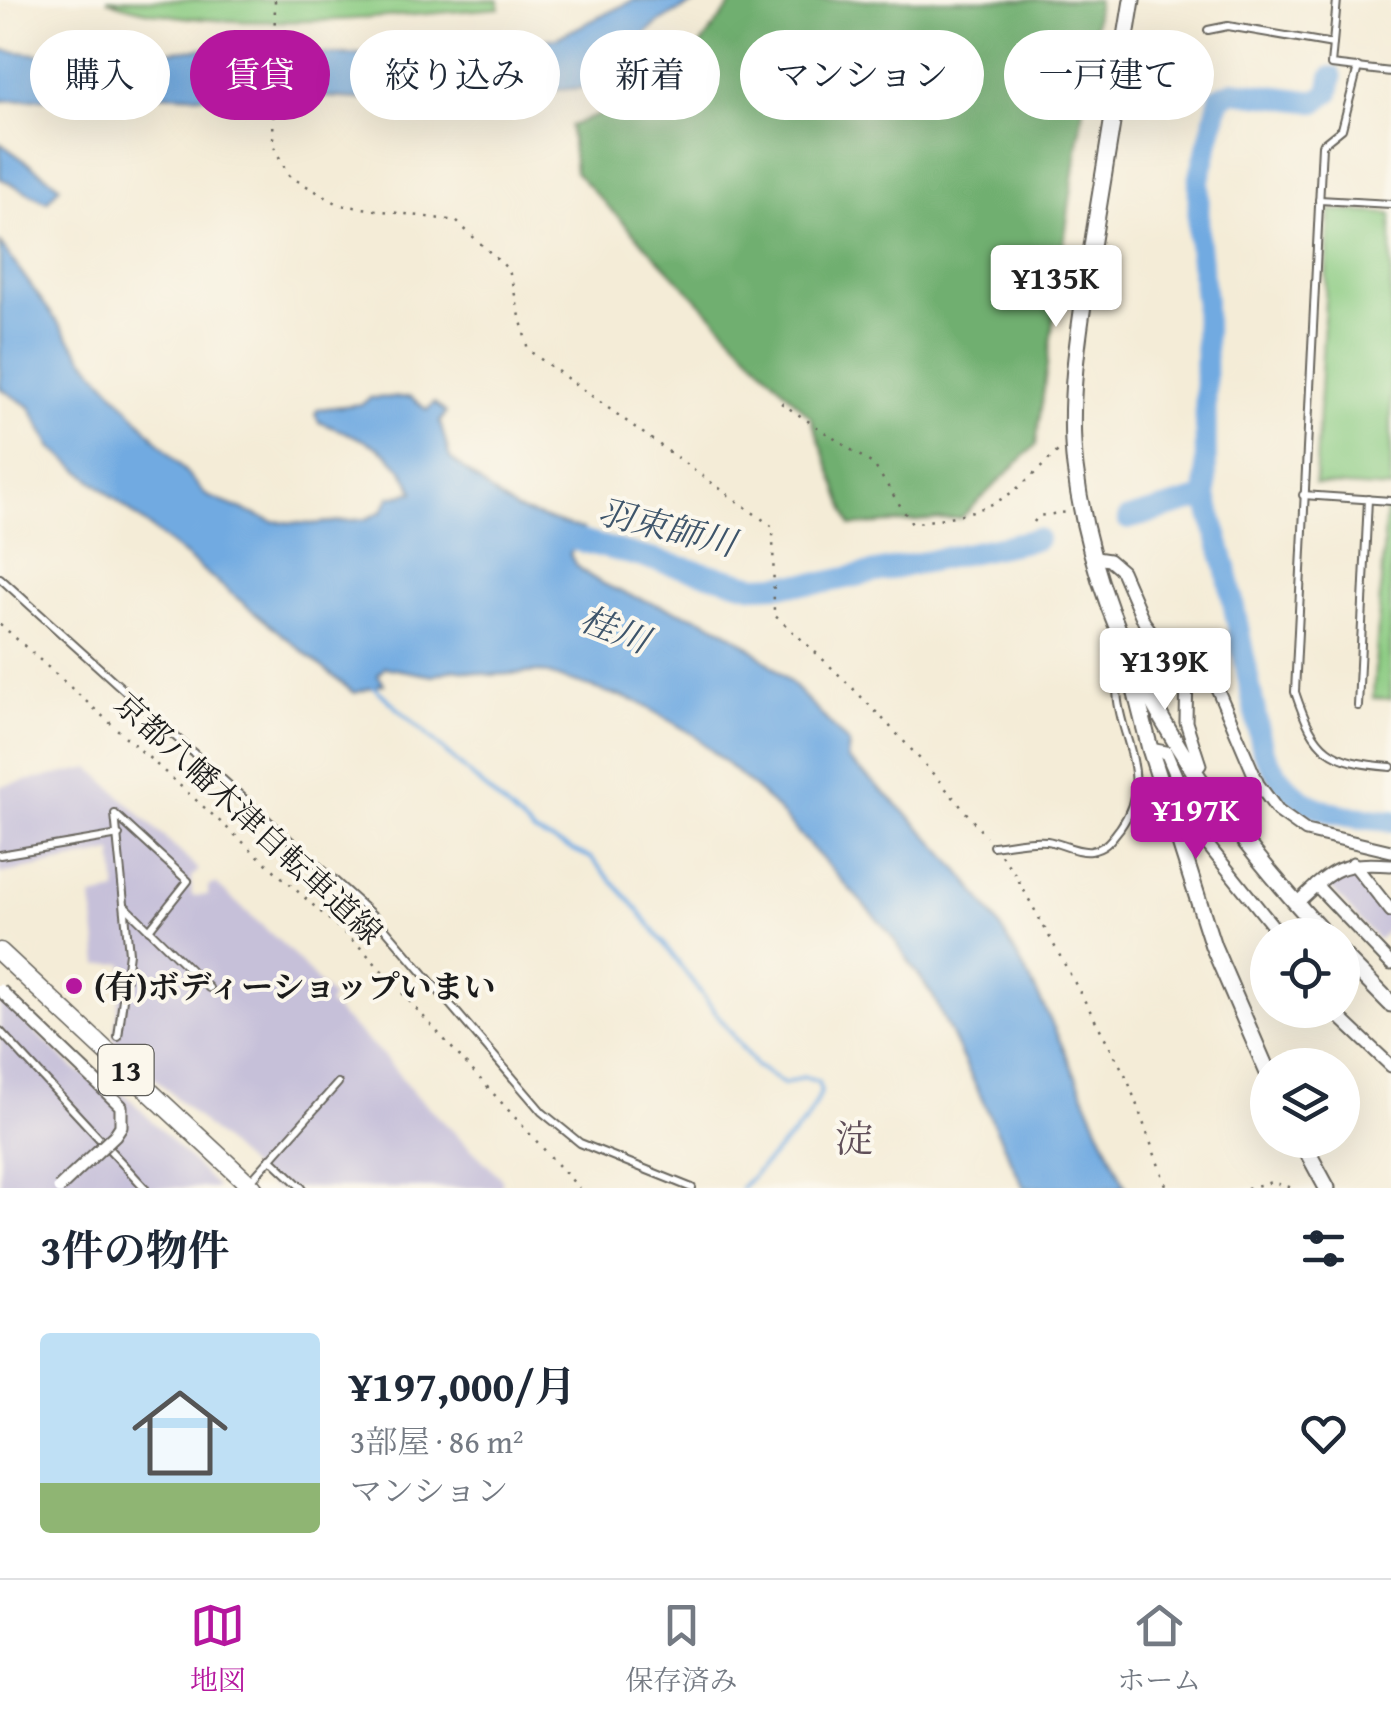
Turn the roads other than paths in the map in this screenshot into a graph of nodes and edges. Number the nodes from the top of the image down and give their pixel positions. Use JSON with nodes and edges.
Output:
{"nodes":[{"id":1,"x":1132,"y":0,"type":"edge"},
{"id":2,"x":1336,"y":0,"type":"edge"},
{"id":3,"x":1208,"y":30,"type":"dead end"},
{"id":4,"x":1333,"y":44,"type":"junction"},
{"id":5,"x":1358,"y":68,"type":"junction"},
{"id":6,"x":1391,"y":72,"type":"edge"},
{"id":7,"x":1319,"y":200,"type":"junction"},
{"id":8,"x":1391,"y":204,"type":"edge"},
{"id":9,"x":1303,"y":496,"type":"junction"},
{"id":10,"x":1368,"y":499,"type":"junction"},
{"id":11,"x":1391,"y":500,"type":"edge"},
{"id":12,"x":1096,"y":558,"type":"junction"},
{"id":13,"x":0,"y":578,"type":"edge"},
{"id":14,"x":1127,"y":652,"type":"junction"},
{"id":15,"x":1186,"y":669,"type":"junction"},
{"id":16,"x":1358,"y":706,"type":"dead end"},
{"id":17,"x":1150,"y":749,"type":"junction"},
{"id":18,"x":1391,"y":767,"type":"edge"},
{"id":19,"x":1192,"y":772,"type":"junction"},
{"id":20,"x":119,"y":835,"type":"junction"},
{"id":21,"x":993,"y":846,"type":"road end"},
{"id":22,"x":1391,"y":852,"type":"edge"},
{"id":23,"x":0,"y":856,"type":"edge"},
{"id":24,"x":1353,"y":862,"type":"junction"},
{"id":25,"x":1391,"y":865,"type":"edge"},
{"id":26,"x":1316,"y":885,"type":"junction"},
{"id":27,"x":1296,"y":904,"type":"junction"},
{"id":28,"x":126,"y":907,"type":"junction"},
{"id":29,"x":1391,"y":911,"type":"edge"},
{"id":30,"x":1266,"y":918,"type":"edge"},
{"id":31,"x":1309,"y":918,"type":"edge"},
{"id":32,"x":149,"y":930,"type":"junction"},
{"id":33,"x":0,"y":952,"type":"edge"},
{"id":34,"x":1391,"y":964,"type":"edge"},
{"id":35,"x":1360,"y":972,"type":"edge"},
{"id":36,"x":209,"y":988,"type":"dead end"},
{"id":37,"x":0,"y":990,"type":"edge"},
{"id":38,"x":1391,"y":1004,"type":"edge"},
{"id":39,"x":1351,"y":1028,"type":"edge"},
{"id":40,"x":0,"y":1031,"type":"edge"},
{"id":41,"x":118,"y":1037,"type":"dead end"},
{"id":42,"x":1257,"y":1048,"type":"edge"},
{"id":43,"x":1391,"y":1066,"type":"edge"},
{"id":44,"x":338,"y":1083,"type":"dead end"},
{"id":45,"x":270,"y":1158,"type":"junction"},
{"id":46,"x":1310,"y":1158,"type":"edge"},
{"id":47,"x":250,"y":1186,"type":"edge"},
{"id":48,"x":59,"y":1188,"type":"edge"},
{"id":49,"x":145,"y":1188,"type":"edge"},
{"id":50,"x":302,"y":1188,"type":"edge"},
{"id":51,"x":692,"y":1188,"type":"edge"},
{"id":52,"x":1327,"y":1188,"type":"edge"}],
"edges":[{"from":1,"to":12,"type":"street"},
{"from":2,"to":4,"type":"lane"},
{"from":3,"to":4,"type":"lane"},
{"from":4,"to":5,"type":"lane"},
{"from":5,"to":6,"type":"lane"},
{"from":5,"to":7,"type":"lane"},
{"from":7,"to":8,"type":"lane"},
{"from":7,"to":9,"type":"lane"},
{"from":9,"to":10,"type":"lane"},
{"from":9,"to":18,"type":"lane"},
{"from":10,"to":11,"type":"lane"},
{"from":10,"to":16,"type":"lane"},
{"from":12,"to":14,"type":"street"},
{"from":12,"to":15,"type":"street"},
{"from":13,"to":51,"type":"lane"},
{"from":14,"to":17,"type":"street"},
{"from":14,"to":19,"type":"street"},
{"from":14,"to":21,"type":"lane"},
{"from":15,"to":19,"type":"street"},
{"from":15,"to":22,"type":"street"},
{"from":17,"to":30,"type":"street"},
{"from":17,"to":42,"type":"street"},
{"from":19,"to":27,"type":"street"},
{"from":20,"to":23,"type":"lane"},
{"from":20,"to":28,"type":"lane"},
{"from":20,"to":32,"type":"lane"},
{"from":24,"to":25,"type":"street"},
{"from":24,"to":26,"type":"street"},
{"from":24,"to":29,"type":"street"},
{"from":26,"to":27,"type":"street"},
{"from":26,"to":34,"type":"street"},
{"from":27,"to":31,"type":"street"},
{"from":28,"to":32,"type":"lane"},
{"from":28,"to":41,"type":"lane"},
{"from":32,"to":36,"type":"lane"},
{"from":33,"to":47,"type":"main road","number":"13"},
{"from":35,"to":38,"type":"street"},
{"from":37,"to":48,"type":"street","bridge":true},
{"from":39,"to":43,"type":"street"},
{"from":40,"to":49,"type":"lane"},
{"from":44,"to":45,"type":"lane"},
{"from":45,"to":47,"type":"lane"},
{"from":45,"to":50,"type":"lane"},
{"from":46,"to":52,"type":"street"}]}
